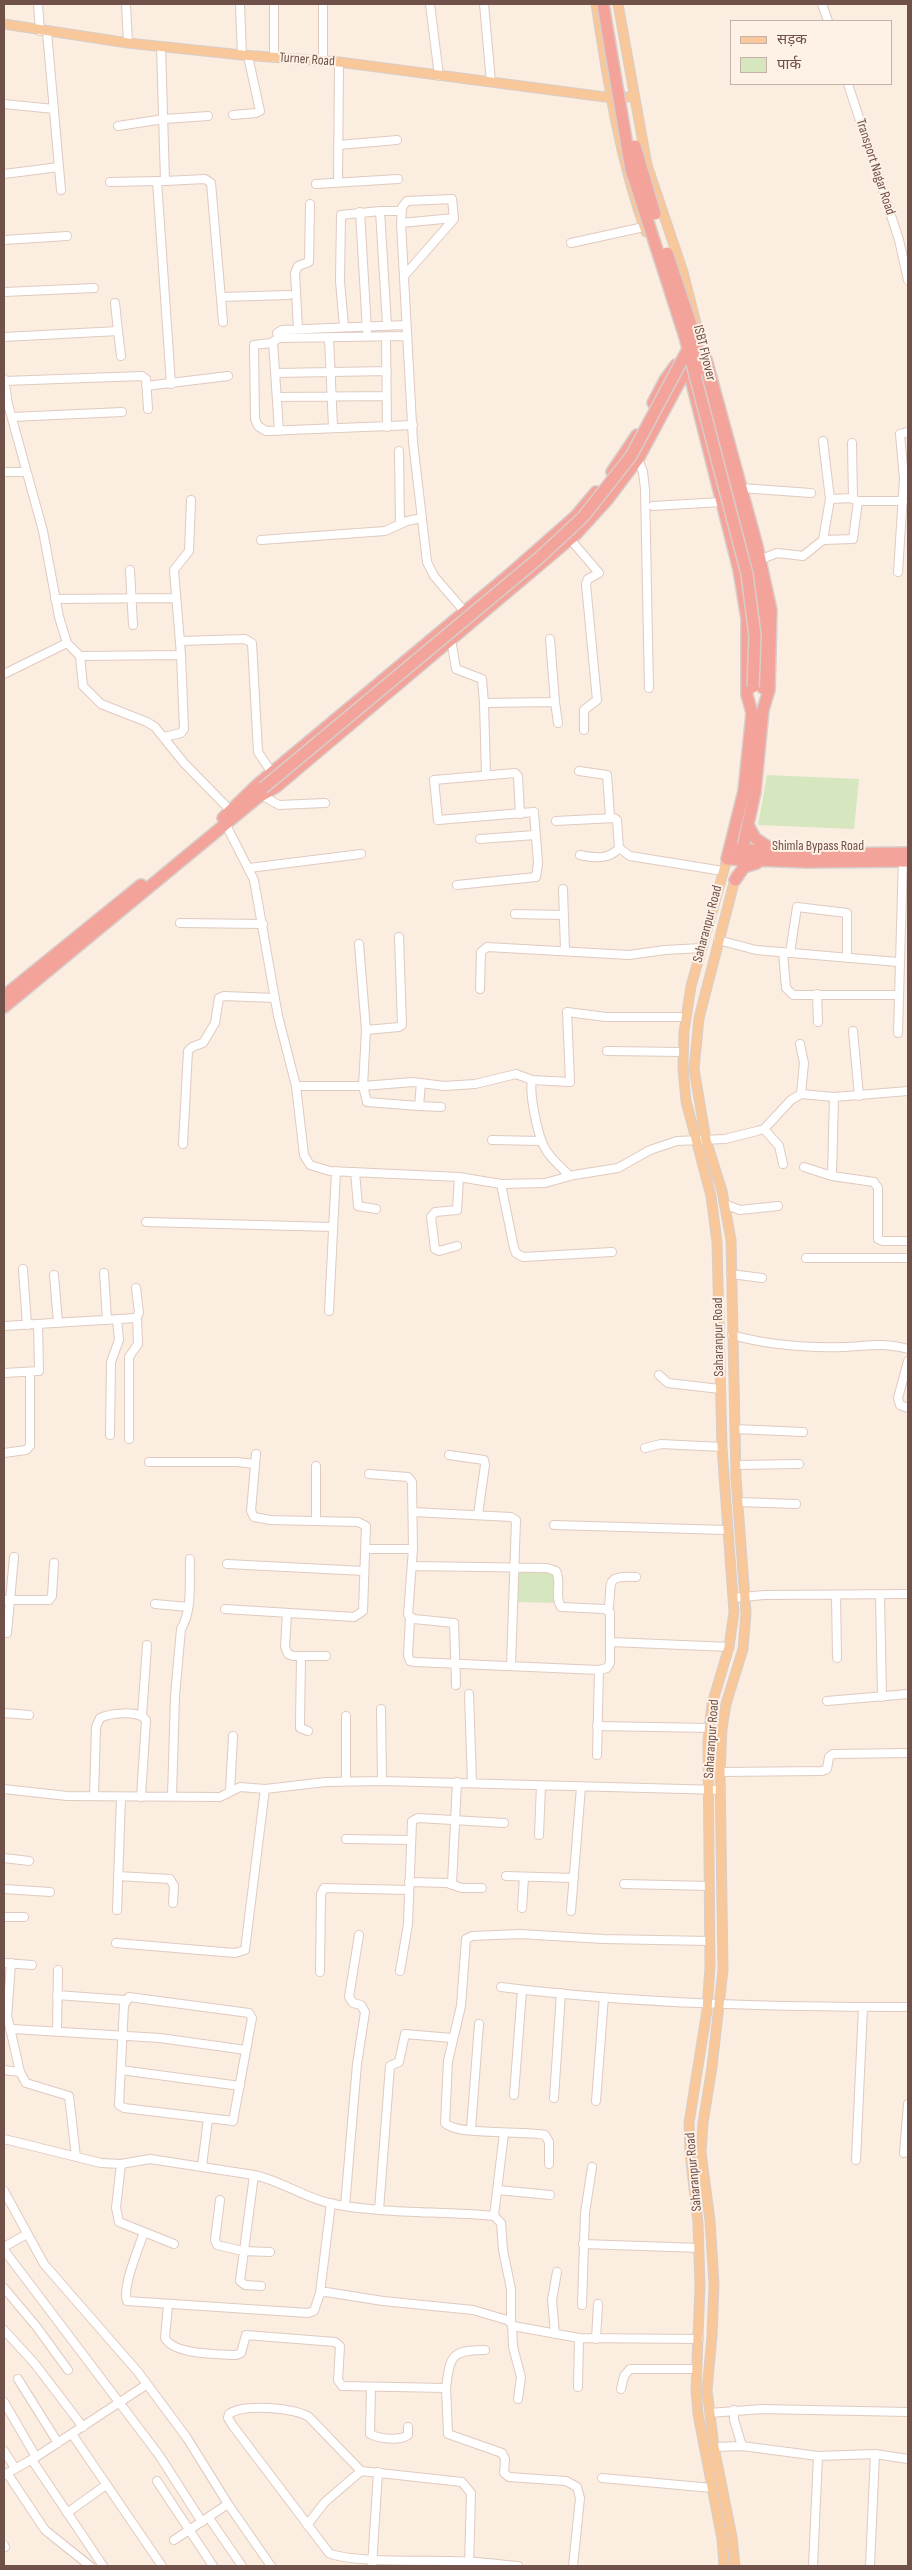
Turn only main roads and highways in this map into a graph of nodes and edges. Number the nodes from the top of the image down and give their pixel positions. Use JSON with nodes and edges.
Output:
{"nodes":[{"id":1,"x":596,"y":4,"type":"edge"},
{"id":2,"x":603,"y":4,"type":"edge"},
{"id":3,"x":610,"y":4,"type":"edge"},
{"id":4,"x":618,"y":4,"type":"edge"},
{"id":5,"x":4,"y":24,"type":"edge"},
{"id":6,"x":610,"y":97,"type":"junction"},
{"id":7,"x":633,"y":97,"type":"junction"},
{"id":8,"x":704,"y":354,"type":"junction"},
{"id":9,"x":686,"y":359,"type":"junction"},
{"id":10,"x":758,"y":688,"type":"junction"},
{"id":11,"x":758,"y":712,"type":"junction"},
{"id":12,"x":263,"y":792,"type":"junction"},
{"id":13,"x":246,"y":795,"type":"junction"},
{"id":14,"x":227,"y":818,"type":"junction"},
{"id":15,"x":748,"y":825,"type":"junction"},
{"id":16,"x":728,"y":853,"type":"junction"},
{"id":17,"x":777,"y":853,"type":"junction"},
{"id":18,"x":741,"y":855,"type":"junction"},
{"id":19,"x":905,"y":857,"type":"edge"},
{"id":20,"x":766,"y":861,"type":"junction"},
{"id":21,"x":735,"y":880,"type":"junction"},
{"id":22,"x":144,"y":887,"type":"junction"},
{"id":23,"x":4,"y":996,"type":"edge"},
{"id":24,"x":4,"y":1007,"type":"edge"},
{"id":25,"x":732,"y":2537,"type":"junction"},
{"id":26,"x":722,"y":2539,"type":"junction"},
{"id":27,"x":724,"y":2566,"type":"edge"},
{"id":28,"x":735,"y":2566,"type":"edge"}],
"edges":[{"from":1,"to":6,"type":"main road"},
{"from":2,"to":9,"type":"highway","name":"ISBT Flyover","bridge":true},
{"from":3,"to":10,"type":"highway","name":"ISBT Flyover","bridge":true},
{"from":4,"to":7,"type":"main road"},
{"from":5,"to":6,"type":"main road","name":"Turner Road"},
{"from":6,"to":7,"type":"main road","name":"Turner Road"},
{"from":6,"to":9,"type":"main road"},
{"from":7,"to":8,"type":"main road"},
{"from":8,"to":9,"type":"highway"},
{"from":8,"to":9,"type":"highway"},
{"from":8,"to":11,"type":"highway"},
{"from":9,"to":10,"type":"highway","name":"ISBT Flyover","bridge":true},
{"from":9,"to":11,"type":"highway"},
{"from":9,"to":12,"type":"highway","bridge":true},
{"from":9,"to":12,"type":"highway"},
{"from":9,"to":13,"type":"highway"},
{"from":10,"to":11,"type":"highway","name":"ISBT Flyover"},
{"from":11,"to":15,"type":"highway"},
{"from":11,"to":16,"type":"highway"},
{"from":12,"to":13,"type":"highway"},
{"from":12,"to":14,"type":"highway"},
{"from":13,"to":14,"type":"highway"},
{"from":14,"to":22,"type":"highway"},
{"from":15,"to":17,"type":"highway"},
{"from":15,"to":18,"type":"highway"},
{"from":16,"to":18,"type":"highway","name":"Shimla Bypass Road"},
{"from":16,"to":26,"type":"main road","name":"Saharanpur Road"},
{"from":17,"to":18,"type":"highway","name":"Shimla Bypass Road"},
{"from":17,"to":19,"type":"highway","name":"Shimla Bypass Road"},
{"from":18,"to":20,"type":"highway","name":"Shimla Bypass Road"},
{"from":18,"to":21,"type":"main road","name":"Saharanpur Road"},
{"from":19,"to":20,"type":"highway","name":"Shimla Bypass Road"},
{"from":20,"to":21,"type":"highway"},
{"from":21,"to":25,"type":"main road","name":"Saharanpur Road"},
{"from":22,"to":23,"type":"highway"},
{"from":22,"to":24,"type":"highway"},
{"from":25,"to":26,"type":"main road"},
{"from":25,"to":28,"type":"main road","name":"Saharanpur Road"},
{"from":26,"to":27,"type":"main road","name":"Saharanpur Road"}]}
